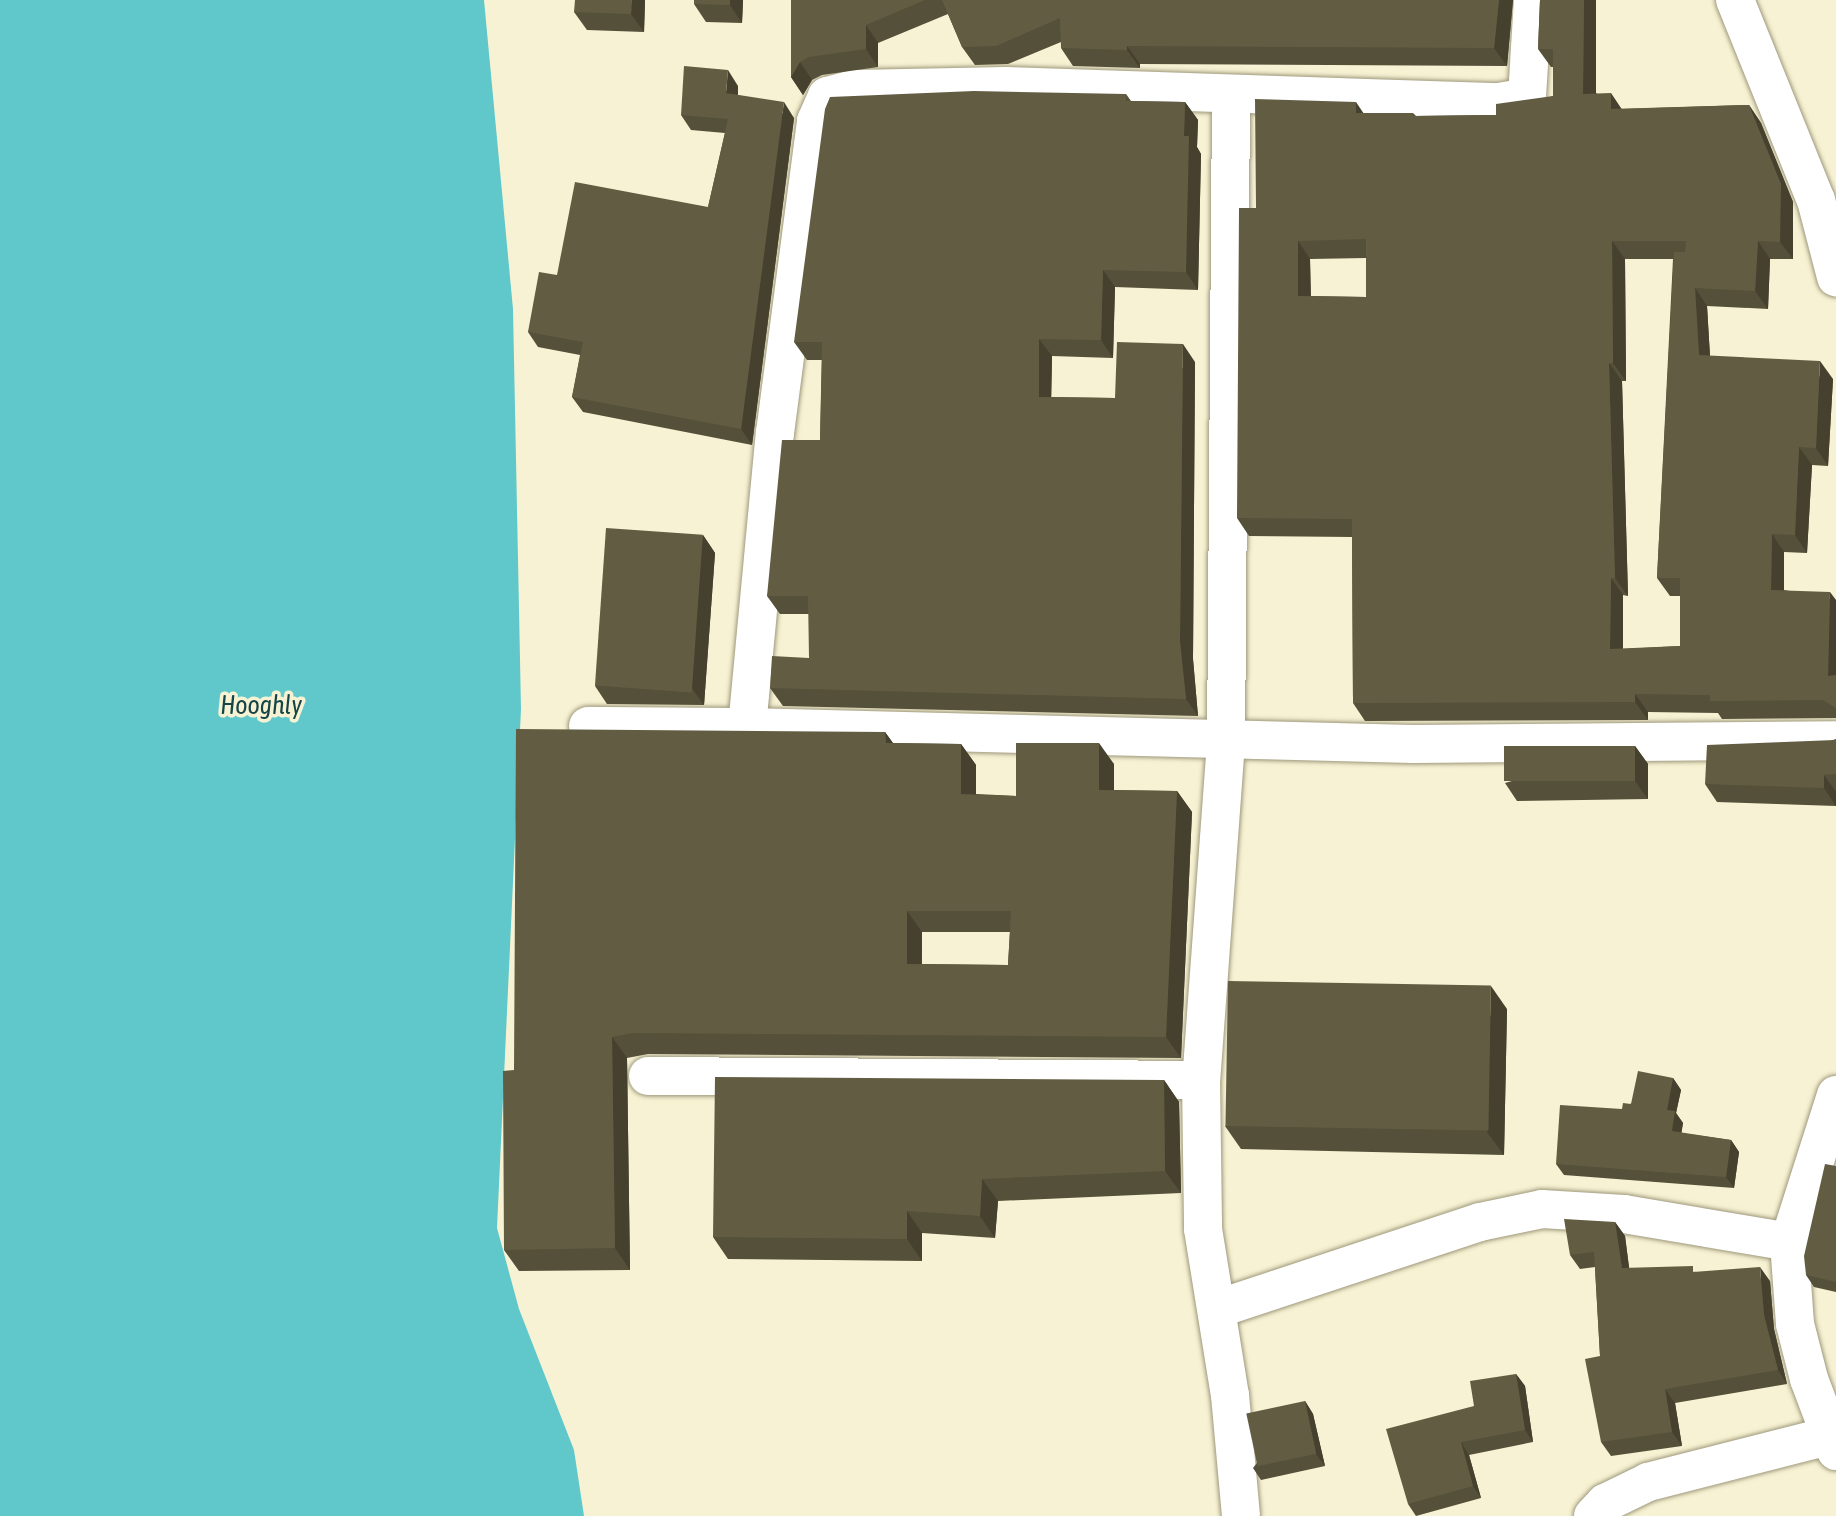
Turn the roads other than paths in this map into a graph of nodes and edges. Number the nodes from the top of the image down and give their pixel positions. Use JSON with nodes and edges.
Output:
{"nodes":[{"id":1,"x":1533,"y":0,"type":"edge"},
{"id":2,"x":1735,"y":0,"type":"edge"},
{"id":3,"x":1231,"y":96,"type":"junction"},
{"id":4,"x":1836,"y":276,"type":"edge"},
{"id":5,"x":588,"y":726,"type":"dead end"},
{"id":6,"x":747,"y":727,"type":"junction"},
{"id":7,"x":1836,"y":740,"type":"edge"},
{"id":8,"x":1226,"y":742,"type":"junction"},
{"id":9,"x":648,"y":1076,"type":"dead end"},
{"id":10,"x":1201,"y":1080,"type":"junction"},
{"id":11,"x":1836,"y":1095,"type":"edge"},
{"id":12,"x":1789,"y":1242,"type":"junction"},
{"id":13,"x":1217,"y":1309,"type":"junction"},
{"id":14,"x":1833,"y":1441,"type":"edge"},
{"id":15,"x":1241,"y":1516,"type":"edge"},
{"id":16,"x":1592,"y":1516,"type":"edge"}],
"edges":[{"from":1,"to":3,"type":"street"},
{"from":2,"to":4,"type":"street"},
{"from":3,"to":6,"type":"street"},
{"from":3,"to":8,"type":"street"},
{"from":5,"to":6,"type":"street"},
{"from":6,"to":8,"type":"street"},
{"from":7,"to":8,"type":"street"},
{"from":8,"to":10,"type":"street"},
{"from":9,"to":10,"type":"street"},
{"from":10,"to":13,"type":"street"},
{"from":11,"to":12,"type":"street"},
{"from":12,"to":13,"type":"street"},
{"from":12,"to":14,"type":"street"},
{"from":13,"to":15,"type":"street"},
{"from":14,"to":16,"type":"street"}]}
